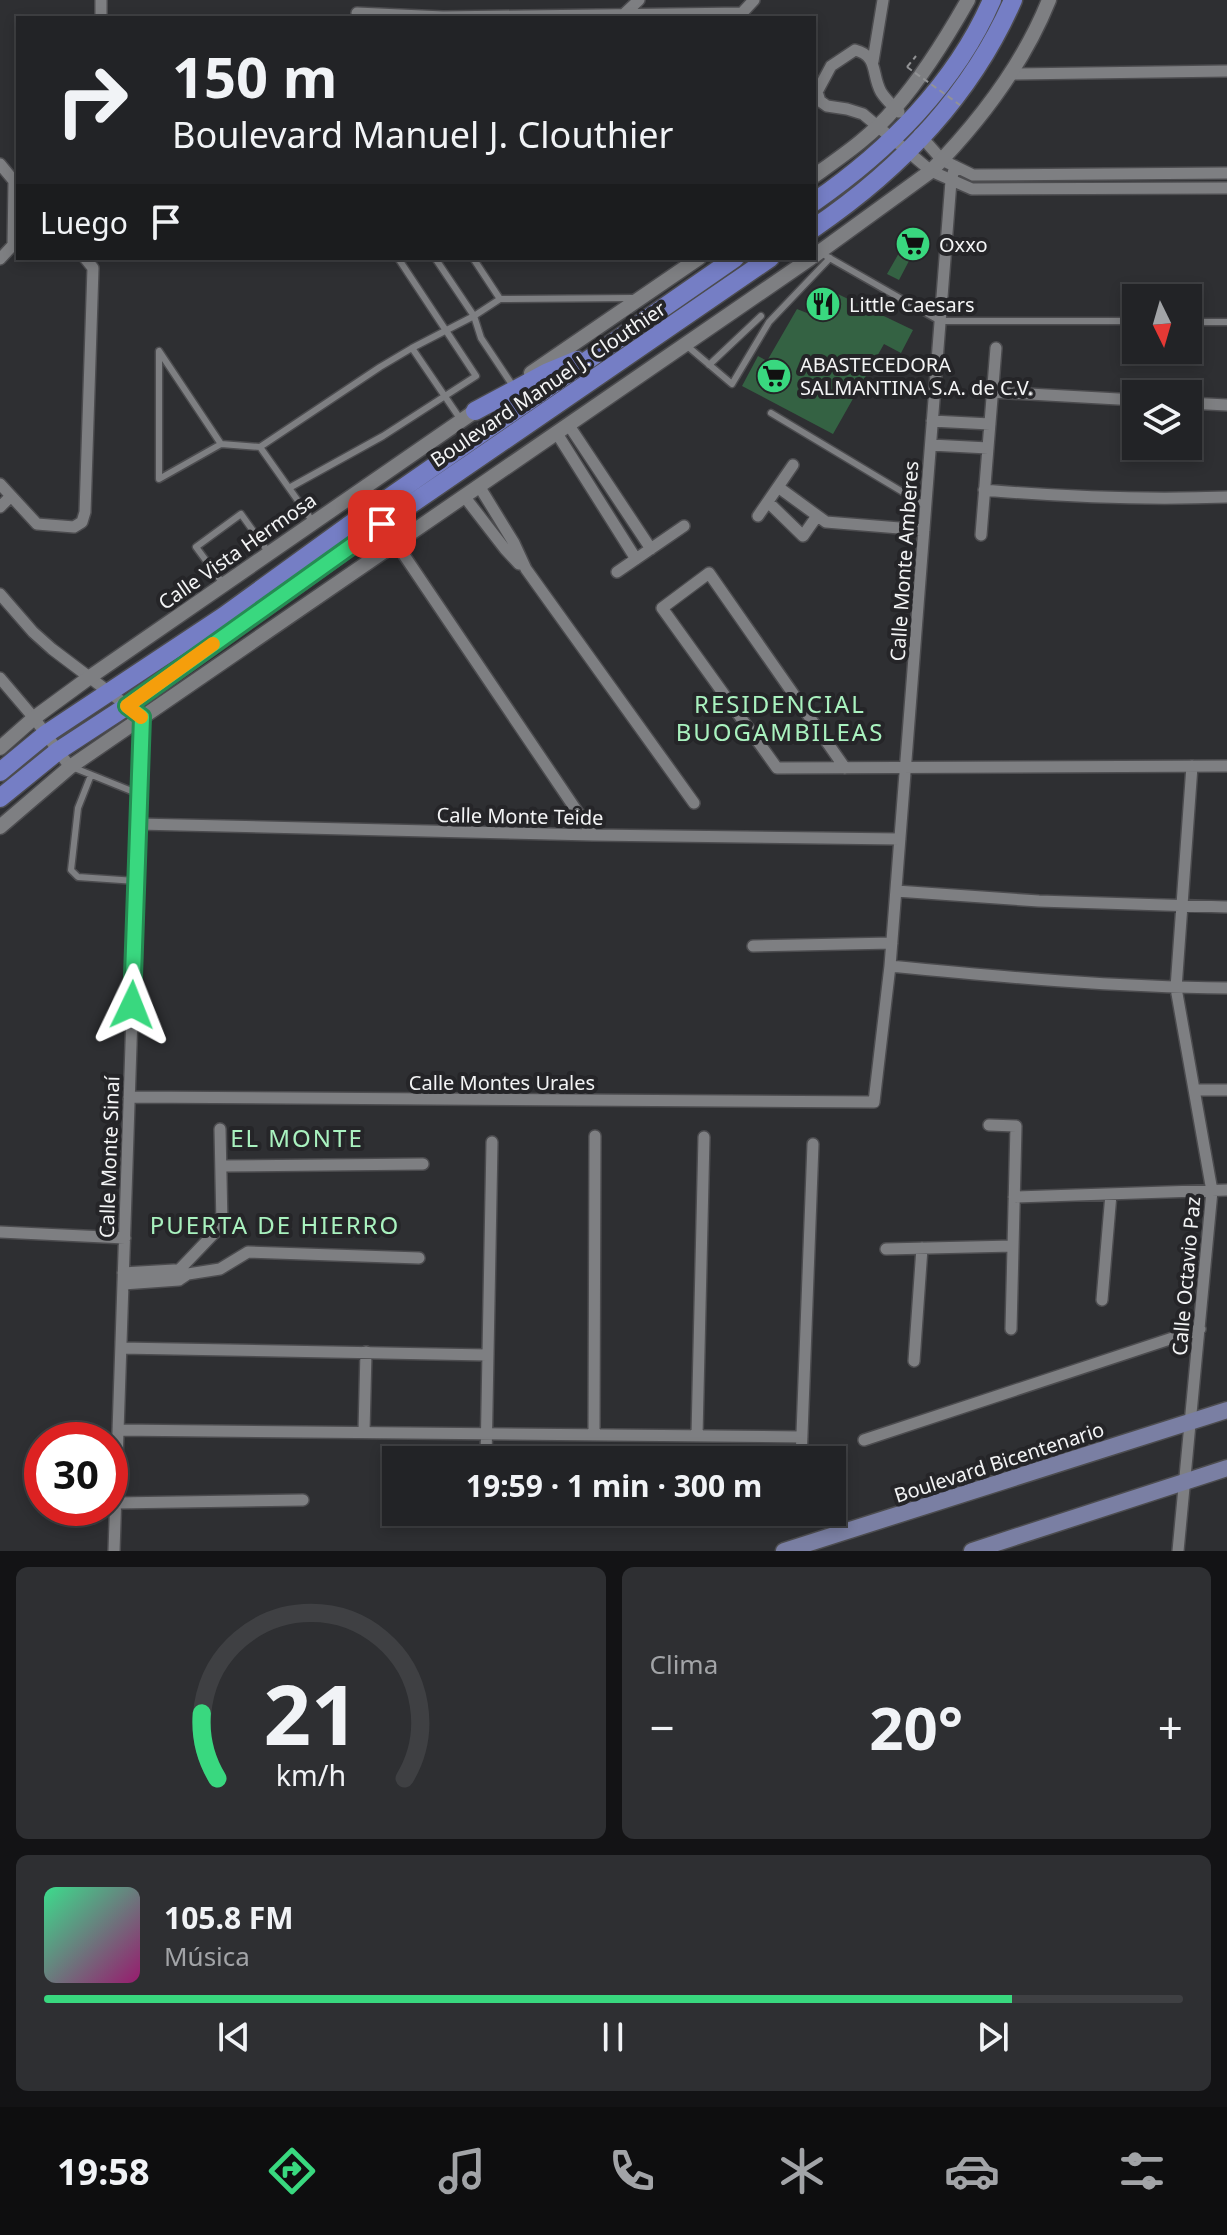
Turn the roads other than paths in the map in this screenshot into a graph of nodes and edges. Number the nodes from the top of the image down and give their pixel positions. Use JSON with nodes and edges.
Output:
{"nodes":[{"id":1,"x":639,"y":0,"type":"edge"},
{"id":2,"x":754,"y":0,"type":"edge"},
{"id":3,"x":883,"y":0,"type":"edge"},
{"id":4,"x":968,"y":0,"type":"edge"},
{"id":5,"x":992,"y":0,"type":"edge"},
{"id":6,"x":1013,"y":0,"type":"edge"},
{"id":7,"x":1049,"y":0,"type":"edge"},
{"id":8,"x":357,"y":10,"type":"edge"},
{"id":9,"x":431,"y":16,"type":"edge"},
{"id":10,"x":622,"y":16,"type":"edge"},
{"id":11,"x":873,"y":61,"type":"junction"},
{"id":12,"x":1227,"y":71,"type":"edge"},
{"id":13,"x":1011,"y":74,"type":"junction"},
{"id":14,"x":820,"y":106,"type":"edge"},
{"id":15,"x":895,"y":108,"type":"junction"},
{"id":16,"x":908,"y":123,"type":"junction"},
{"id":17,"x":885,"y":132,"type":"junction"},
{"id":18,"x":922,"y":138,"type":"junction"},
{"id":19,"x":909,"y":152,"type":"junction"},
{"id":20,"x":0,"y":164,"type":"edge"},
{"id":21,"x":943,"y":166,"type":"junction"},
{"id":22,"x":1194,"y":173,"type":"junction"},
{"id":23,"x":1227,"y":173,"type":"edge"},
{"id":24,"x":816,"y":175,"type":"edge"},
{"id":25,"x":951,"y":181,"type":"junction"},
{"id":26,"x":1194,"y":188,"type":"junction"},
{"id":27,"x":1227,"y":188,"type":"edge"},
{"id":28,"x":816,"y":201,"type":"edge"},
{"id":29,"x":816,"y":227,"type":"edge"},
{"id":30,"x":818,"y":256,"type":"edge"},
{"id":31,"x":0,"y":259,"type":"edge"},
{"id":32,"x":87,"y":260,"type":"edge"},
{"id":33,"x":399,"y":260,"type":"edge"},
{"id":34,"x":436,"y":260,"type":"edge"},
{"id":35,"x":474,"y":260,"type":"edge"},
{"id":36,"x":696,"y":260,"type":"edge"},
{"id":37,"x":732,"y":260,"type":"edge"},
{"id":38,"x":767,"y":260,"type":"edge"},
{"id":39,"x":812,"y":260,"type":"edge"},
{"id":40,"x":815,"y":260,"type":"edge"},
{"id":41,"x":641,"y":298,"type":"junction"},
{"id":42,"x":500,"y":299,"type":"junction"},
{"id":43,"x":746,"y":303,"type":"junction"},
{"id":44,"x":474,"y":316,"type":"junction"},
{"id":45,"x":761,"y":316,"type":"junction"},
{"id":46,"x":940,"y":321,"type":"junction"},
{"id":47,"x":1122,"y":321,"type":"edge"},
{"id":48,"x":769,"y":322,"type":"junction"},
{"id":49,"x":1202,"y":322,"type":"edge"},
{"id":50,"x":1227,"y":322,"type":"edge"},
{"id":51,"x":446,"y":331,"type":"junction"},
{"id":52,"x":685,"y":344,"type":"junction"},
{"id":53,"x":609,"y":346,"type":"junction"},
{"id":54,"x":412,"y":348,"type":"junction"},
{"id":55,"x":996,"y":348,"type":"dead end"},
{"id":56,"x":709,"y":365,"type":"junction"},
{"id":57,"x":513,"y":386,"type":"junction"},
{"id":58,"x":992,"y":392,"type":"junction"},
{"id":59,"x":445,"y":397,"type":"junction"},
{"id":60,"x":1122,"y":399,"type":"edge"},
{"id":61,"x":1202,"y":404,"type":"edge"},
{"id":62,"x":1227,"y":405,"type":"edge"},
{"id":63,"x":771,"y":413,"type":"dead end"},
{"id":64,"x":468,"y":416,"type":"junction"},
{"id":65,"x":932,"y":421,"type":"junction"},
{"id":66,"x":990,"y":424,"type":"junction"},
{"id":67,"x":562,"y":428,"type":"junction"},
{"id":68,"x":221,"y":444,"type":"junction"},
{"id":69,"x":931,"y":445,"type":"junction"},
{"id":70,"x":260,"y":447,"type":"junction"},
{"id":71,"x":988,"y":448,"type":"junction"},
{"id":72,"x":793,"y":465,"type":"dead end"},
{"id":73,"x":0,"y":484,"type":"edge"},
{"id":74,"x":479,"y":486,"type":"junction"},
{"id":75,"x":778,"y":487,"type":"junction"},
{"id":76,"x":289,"y":488,"type":"junction"},
{"id":77,"x":984,"y":490,"type":"junction"},
{"id":78,"x":11,"y":496,"type":"junction"},
{"id":79,"x":464,"y":496,"type":"junction"},
{"id":80,"x":1227,"y":497,"type":"edge"},
{"id":81,"x":768,"y":502,"type":"junction"},
{"id":82,"x":926,"y":506,"type":"junction"},
{"id":83,"x":0,"y":507,"type":"edge"},
{"id":84,"x":758,"y":516,"type":"dead end"},
{"id":85,"x":817,"y":516,"type":"junction"},
{"id":86,"x":313,"y":523,"type":"junction"},
{"id":87,"x":684,"y":526,"type":"dead end"},
{"id":88,"x":924,"y":530,"type":"junction"},
{"id":89,"x":981,"y":535,"type":"dead end"},
{"id":90,"x":651,"y":549,"type":"junction"},
{"id":91,"x":269,"y":553,"type":"junction"},
{"id":92,"x":404,"y":555,"type":"dead end"},
{"id":93,"x":636,"y":559,"type":"junction"},
{"id":94,"x":526,"y":569,"type":"junction"},
{"id":95,"x":617,"y":572,"type":"dead end"},
{"id":96,"x":224,"y":585,"type":"junction"},
{"id":97,"x":2,"y":603,"type":"edge"},
{"id":98,"x":90,"y":677,"type":"junction"},
{"id":99,"x":0,"y":678,"type":"edge"},
{"id":100,"x":109,"y":692,"type":"junction"},
{"id":101,"x":134,"y":711,"type":"junction"},
{"id":102,"x":34,"y":718,"type":"junction"},
{"id":103,"x":46,"y":734,"type":"junction"},
{"id":104,"x":0,"y":748,"type":"edge"},
{"id":105,"x":58,"y":751,"type":"junction"},
{"id":106,"x":1192,"y":766,"type":"junction"},
{"id":107,"x":1227,"y":766,"type":"edge"},
{"id":108,"x":70,"y":767,"type":"junction"},
{"id":109,"x":906,"y":767,"type":"junction"},
{"id":110,"x":845,"y":768,"type":"junction"},
{"id":111,"x":0,"y":772,"type":"edge"},
{"id":112,"x":91,"y":775,"type":"junction"},
{"id":113,"x":139,"y":794,"type":"junction"},
{"id":114,"x":0,"y":798,"type":"edge"},
{"id":115,"x":694,"y":803,"type":"dead end"},
{"id":116,"x":138,"y":824,"type":"junction"},
{"id":117,"x":0,"y":827,"type":"edge"},
{"id":118,"x":593,"y":835,"type":"junction"},
{"id":119,"x":900,"y":839,"type":"junction"},
{"id":120,"x":136,"y":881,"type":"junction"},
{"id":121,"x":896,"y":891,"type":"junction"},
{"id":122,"x":1182,"y":907,"type":"junction"},
{"id":123,"x":1227,"y":907,"type":"edge"},
{"id":124,"x":892,"y":943,"type":"junction"},
{"id":125,"x":753,"y":946,"type":"dead end"},
{"id":126,"x":890,"y":966,"type":"junction"},
{"id":127,"x":1176,"y":988,"type":"junction"},
{"id":128,"x":1227,"y":988,"type":"edge"},
{"id":129,"x":1194,"y":1090,"type":"junction"},
{"id":130,"x":1227,"y":1090,"type":"edge"},
{"id":131,"x":129,"y":1097,"type":"junction"},
{"id":132,"x":874,"y":1102,"type":"joint"},
{"id":133,"x":989,"y":1125,"type":"dead end"},
{"id":134,"x":220,"y":1129,"type":"dead end"},
{"id":135,"x":595,"y":1136,"type":"dead end"},
{"id":136,"x":704,"y":1137,"type":"dead end"},
{"id":137,"x":492,"y":1142,"type":"dead end"},
{"id":138,"x":813,"y":1144,"type":"dead end"},
{"id":139,"x":423,"y":1164,"type":"dead end"},
{"id":140,"x":221,"y":1166,"type":"junction"},
{"id":141,"x":1227,"y":1190,"type":"edge"},
{"id":142,"x":1212,"y":1191,"type":"junction"},
{"id":143,"x":1111,"y":1194,"type":"junction"},
{"id":144,"x":1014,"y":1197,"type":"junction"},
{"id":145,"x":0,"y":1232,"type":"edge"},
{"id":146,"x":125,"y":1238,"type":"junction"},
{"id":147,"x":1013,"y":1246,"type":"junction"},
{"id":148,"x":922,"y":1248,"type":"junction"},
{"id":149,"x":886,"y":1249,"type":"dead end"},
{"id":150,"x":419,"y":1258,"type":"dead end"},
{"id":151,"x":182,"y":1275,"type":"junction"},
{"id":152,"x":123,"y":1279,"type":"junction"},
{"id":153,"x":1102,"y":1300,"type":"dead end"},
{"id":154,"x":1011,"y":1329,"type":"dead end"},
{"id":155,"x":1200,"y":1329,"type":"junction"},
{"id":156,"x":121,"y":1348,"type":"junction"},
{"id":157,"x":366,"y":1352,"type":"junction"},
{"id":158,"x":487,"y":1355,"type":"junction"},
{"id":159,"x":914,"y":1361,"type":"dead end"},
{"id":160,"x":1227,"y":1410,"type":"edge"},
{"id":161,"x":118,"y":1422,"type":"edge"},
{"id":162,"x":1191,"y":1422,"type":"junction"},
{"id":163,"x":128,"y":1430,"type":"edge"},
{"id":164,"x":364,"y":1431,"type":"junction"},
{"id":165,"x":487,"y":1433,"type":"junction"},
{"id":166,"x":594,"y":1434,"type":"junction"},
{"id":167,"x":697,"y":1435,"type":"junction"},
{"id":168,"x":802,"y":1437,"type":"junction"},
{"id":169,"x":864,"y":1440,"type":"dead end"},
{"id":170,"x":487,"y":1446,"type":"edge"},
{"id":171,"x":802,"y":1446,"type":"edge"},
{"id":172,"x":1227,"y":1468,"type":"edge"},
{"id":173,"x":1185,"y":1482,"type":"junction"},
{"id":174,"x":303,"y":1500,"type":"dead end"},
{"id":175,"x":128,"y":1503,"type":"edge"},
{"id":176,"x":115,"y":1526,"type":"edge"},
{"id":177,"x":114,"y":1551,"type":"edge"},
{"id":178,"x":784,"y":1551,"type":"edge"},
{"id":179,"x":972,"y":1551,"type":"edge"},
{"id":180,"x":1179,"y":1551,"type":"edge"}],
"edges":[{"from":1,"to":10,"type":"street"},
{"from":2,"to":10,"type":"street"},
{"from":3,"to":11,"type":"street"},
{"from":4,"to":15,"type":"street"},
{"from":5,"to":16,"type":"main road"},
{"from":6,"to":18,"type":"main road"},
{"from":7,"to":13,"type":"street"},
{"from":8,"to":9,"type":"street"},
{"from":11,"to":14,"type":"street"},
{"from":11,"to":15,"type":"street"},
{"from":12,"to":13,"type":"street"},
{"from":13,"to":21,"type":"street"},
{"from":14,"to":17,"type":"street"},
{"from":15,"to":16,"type":"street"},
{"from":15,"to":17,"type":"street"},
{"from":16,"to":17,"type":"main road"},
{"from":16,"to":18,"type":"street"},
{"from":17,"to":19,"type":"street"},
{"from":17,"to":24,"type":"street"},
{"from":17,"to":28,"type":"main road"},
{"from":18,"to":19,"type":"main road"},
{"from":18,"to":21,"type":"street"},
{"from":19,"to":21,"type":"street"},
{"from":19,"to":29,"type":"main road"},
{"from":20,"to":31,"type":"street"},
{"from":21,"to":22,"type":"street"},
{"from":21,"to":25,"type":"street"},
{"from":21,"to":25,"type":"street","name":"Calle Monte Amberes"},
{"from":21,"to":30,"type":"street"},
{"from":22,"to":23,"type":"street"},
{"from":22,"to":26,"type":"street"},
{"from":25,"to":26,"type":"street"},
{"from":25,"to":46,"type":"street","name":"Calle Monte Amberes"},
{"from":26,"to":27,"type":"street"},
{"from":30,"to":46,"type":"lane"},
{"from":32,"to":78,"type":"street"},
{"from":33,"to":51,"type":"lane"},
{"from":34,"to":44,"type":"lane"},
{"from":35,"to":42,"type":"lane"},
{"from":36,"to":41,"type":"street","name":"Calle Vista Hermosa"},
{"from":37,"to":53,"type":"main road","name":"Boulevard Manuel J. Clouthier"},
{"from":38,"to":101,"type":"main road","name":"Boulevard Manuel J. Clouthier"},
{"from":39,"to":43,"type":"street"},
{"from":40,"to":48,"type":"lane"},
{"from":41,"to":42,"type":"lane"},
{"from":41,"to":57,"type":"street","name":"Calle Vista Hermosa"},
{"from":42,"to":44,"type":"lane"},
{"from":43,"to":45,"type":"lane"},
{"from":43,"to":52,"type":"street"},
{"from":44,"to":51,"type":"lane"},
{"from":44,"to":57,"type":"lane"},
{"from":45,"to":48,"type":"lane"},
{"from":45,"to":56,"type":"lane"},
{"from":46,"to":47,"type":"lane"},
{"from":46,"to":65,"type":"street","name":"Calle Monte Amberes"},
{"from":48,"to":56,"type":"lane"},
{"from":49,"to":50,"type":"lane"},
{"from":51,"to":54,"type":"lane"},
{"from":51,"to":59,"type":"lane"},
{"from":52,"to":56,"type":"lane"},
{"from":52,"to":67,"type":"street"},
{"from":53,"to":64,"type":"main road"},
{"from":53,"to":100,"type":"main road","name":"Boulevard Manuel J. Clouthier"},
{"from":54,"to":59,"type":"lane"},
{"from":54,"to":70,"type":"lane"},
{"from":55,"to":58,"type":"street"},
{"from":57,"to":64,"type":"street","name":"Calle Vista Hermosa"},
{"from":58,"to":60,"type":"street"},
{"from":58,"to":66,"type":"street"},
{"from":59,"to":64,"type":"lane"},
{"from":59,"to":76,"type":"lane"},
{"from":61,"to":62,"type":"street"},
{"from":63,"to":82,"type":"lane"},
{"from":64,"to":86,"type":"street","name":"Calle Vista Hermosa"},
{"from":65,"to":66,"type":"street"},
{"from":65,"to":69,"type":"street","name":"Calle Monte Amberes"},
{"from":66,"to":71,"type":"street"},
{"from":67,"to":74,"type":"street"},
{"from":67,"to":90,"type":"street"},
{"from":67,"to":93,"type":"street"},
{"from":68,"to":68,"type":"lane"},
{"from":68,"to":70,"type":"lane"},
{"from":69,"to":71,"type":"street"},
{"from":69,"to":82,"type":"street","name":"Calle Monte Amberes"},
{"from":70,"to":76,"type":"lane"},
{"from":71,"to":77,"type":"street"},
{"from":72,"to":75,"type":"street"},
{"from":73,"to":78,"type":"street"},
{"from":74,"to":79,"type":"street"},
{"from":74,"to":94,"type":"street"},
{"from":75,"to":81,"type":"street"},
{"from":75,"to":85,"type":"street"},
{"from":76,"to":86,"type":"lane"},
{"from":77,"to":80,"type":"street"},
{"from":77,"to":89,"type":"street"},
{"from":78,"to":83,"type":"street"},
{"from":79,"to":94,"type":"street"},
{"from":79,"to":101,"type":"street"},
{"from":81,"to":84,"type":"street"},
{"from":81,"to":85,"type":"street"},
{"from":82,"to":88,"type":"street","name":"Calle Monte Amberes"},
{"from":85,"to":88,"type":"street"},
{"from":86,"to":91,"type":"street","name":"Calle Vista Hermosa"},
{"from":87,"to":90,"type":"street"},
{"from":88,"to":109,"type":"street","name":"Calle Monte Amberes"},
{"from":90,"to":93,"type":"street"},
{"from":91,"to":96,"type":"street","name":"Calle Vista Hermosa"},
{"from":91,"to":96,"type":"lane"},
{"from":92,"to":118,"type":"street"},
{"from":93,"to":95,"type":"street"},
{"from":94,"to":115,"type":"street"},
{"from":96,"to":98,"type":"street","name":"Calle Vista Hermosa"},
{"from":97,"to":98,"type":"street"},
{"from":98,"to":100,"type":"street"},
{"from":98,"to":102,"type":"street","name":"Calle Vista Hermosa"},
{"from":99,"to":102,"type":"street"},
{"from":100,"to":101,"type":"street"},
{"from":100,"to":103,"type":"main road","name":"Boulevard Manuel J. Clouthier"},
{"from":101,"to":105,"type":"main road","name":"Boulevard Manuel J. Clouthier"},
{"from":101,"to":108,"type":"street"},
{"from":101,"to":113,"type":"street","name":"Calle Monte Sinaí"},
{"from":102,"to":103,"type":"street"},
{"from":102,"to":104,"type":"street","name":"Calle Vista Hermosa"},
{"from":103,"to":105,"type":"street"},
{"from":103,"to":111,"type":"main road","name":"Boulevard Manuel J. Clouthier"},
{"from":105,"to":108,"type":"street"},
{"from":105,"to":114,"type":"main road","name":"Boulevard Manuel J. Clouthier"},
{"from":106,"to":107,"type":"street"},
{"from":106,"to":109,"type":"street"},
{"from":106,"to":122,"type":"street","name":"Calle Octavio Paz"},
{"from":108,"to":112,"type":"lane"},
{"from":108,"to":117,"type":"street"},
{"from":109,"to":110,"type":"street"},
{"from":109,"to":119,"type":"street","name":"Calle Monte Amberes"},
{"from":110,"to":110,"type":"street"},
{"from":112,"to":113,"type":"lane"},
{"from":112,"to":120,"type":"lane"},
{"from":113,"to":116,"type":"street","name":"Calle Monte Sinaí"},
{"from":116,"to":118,"type":"street","name":"Calle Monte Teide"},
{"from":116,"to":120,"type":"street","name":"Calle Monte Sinaí"},
{"from":118,"to":119,"type":"street","name":"Calle Monte Teide"},
{"from":119,"to":121,"type":"street","name":"Calle Monte Amberes"},
{"from":120,"to":131,"type":"street","name":"Calle Monte Sinaí"},
{"from":121,"to":122,"type":"street"},
{"from":121,"to":124,"type":"street","name":"Calle Monte Amberes"},
{"from":122,"to":123,"type":"street"},
{"from":122,"to":127,"type":"street","name":"Calle Octavio Paz"},
{"from":124,"to":125,"type":"street"},
{"from":124,"to":126,"type":"street","name":"Calle Monte Amberes"},
{"from":126,"to":127,"type":"street"},
{"from":126,"to":132,"type":"street","name":"Calle Monte Amberes"},
{"from":127,"to":128,"type":"street"},
{"from":127,"to":129,"type":"street","name":"Calle Octavio Paz"},
{"from":129,"to":130,"type":"street"},
{"from":129,"to":142,"type":"street","name":"Calle Octavio Paz"},
{"from":131,"to":132,"type":"street","name":"Calle Montes Urales"},
{"from":131,"to":146,"type":"street","name":"Calle Monte Sinaí"},
{"from":133,"to":144,"type":"street"},
{"from":134,"to":140,"type":"street"},
{"from":135,"to":166,"type":"street"},
{"from":136,"to":167,"type":"street"},
{"from":137,"to":158,"type":"street"},
{"from":138,"to":168,"type":"street"},
{"from":139,"to":140,"type":"street"},
{"from":140,"to":151,"type":"street"},
{"from":141,"to":142,"type":"street"},
{"from":142,"to":143,"type":"street"},
{"from":142,"to":155,"type":"street","name":"Calle Octavio Paz"},
{"from":143,"to":144,"type":"street"},
{"from":143,"to":153,"type":"street"},
{"from":144,"to":147,"type":"street"},
{"from":145,"to":146,"type":"street"},
{"from":146,"to":152,"type":"street","name":"Calle Monte Sinaí"},
{"from":147,"to":148,"type":"street"},
{"from":147,"to":154,"type":"street"},
{"from":148,"to":149,"type":"street"},
{"from":148,"to":159,"type":"street"},
{"from":150,"to":151,"type":"street"},
{"from":151,"to":152,"type":"street"},
{"from":152,"to":156,"type":"street","name":"Calle Monte Sinaí"},
{"from":155,"to":162,"type":"street","name":"Calle Octavio Paz"},
{"from":155,"to":169,"type":"street"},
{"from":156,"to":157,"type":"street"},
{"from":156,"to":161,"type":"street","name":"Calle Monte Sinaí"},
{"from":157,"to":158,"type":"street"},
{"from":157,"to":164,"type":"street"},
{"from":158,"to":165,"type":"street"},
{"from":160,"to":162,"type":"main road","name":"Boulevard Bicentenario"},
{"from":162,"to":173,"type":"street","name":"Calle Octavio Paz"},
{"from":162,"to":178,"type":"main road","name":"Boulevard Bicentenario"},
{"from":163,"to":164,"type":"street"},
{"from":164,"to":165,"type":"street"},
{"from":165,"to":166,"type":"street"},
{"from":165,"to":170,"type":"street"},
{"from":166,"to":167,"type":"street"},
{"from":167,"to":168,"type":"street"},
{"from":168,"to":171,"type":"street"},
{"from":172,"to":173,"type":"main road"},
{"from":173,"to":179,"type":"main road"},
{"from":173,"to":180,"type":"street","name":"Calle Octavio Paz"},
{"from":174,"to":175,"type":"street"},
{"from":176,"to":177,"type":"street","name":"Calle Monte Sinaí"}]}
